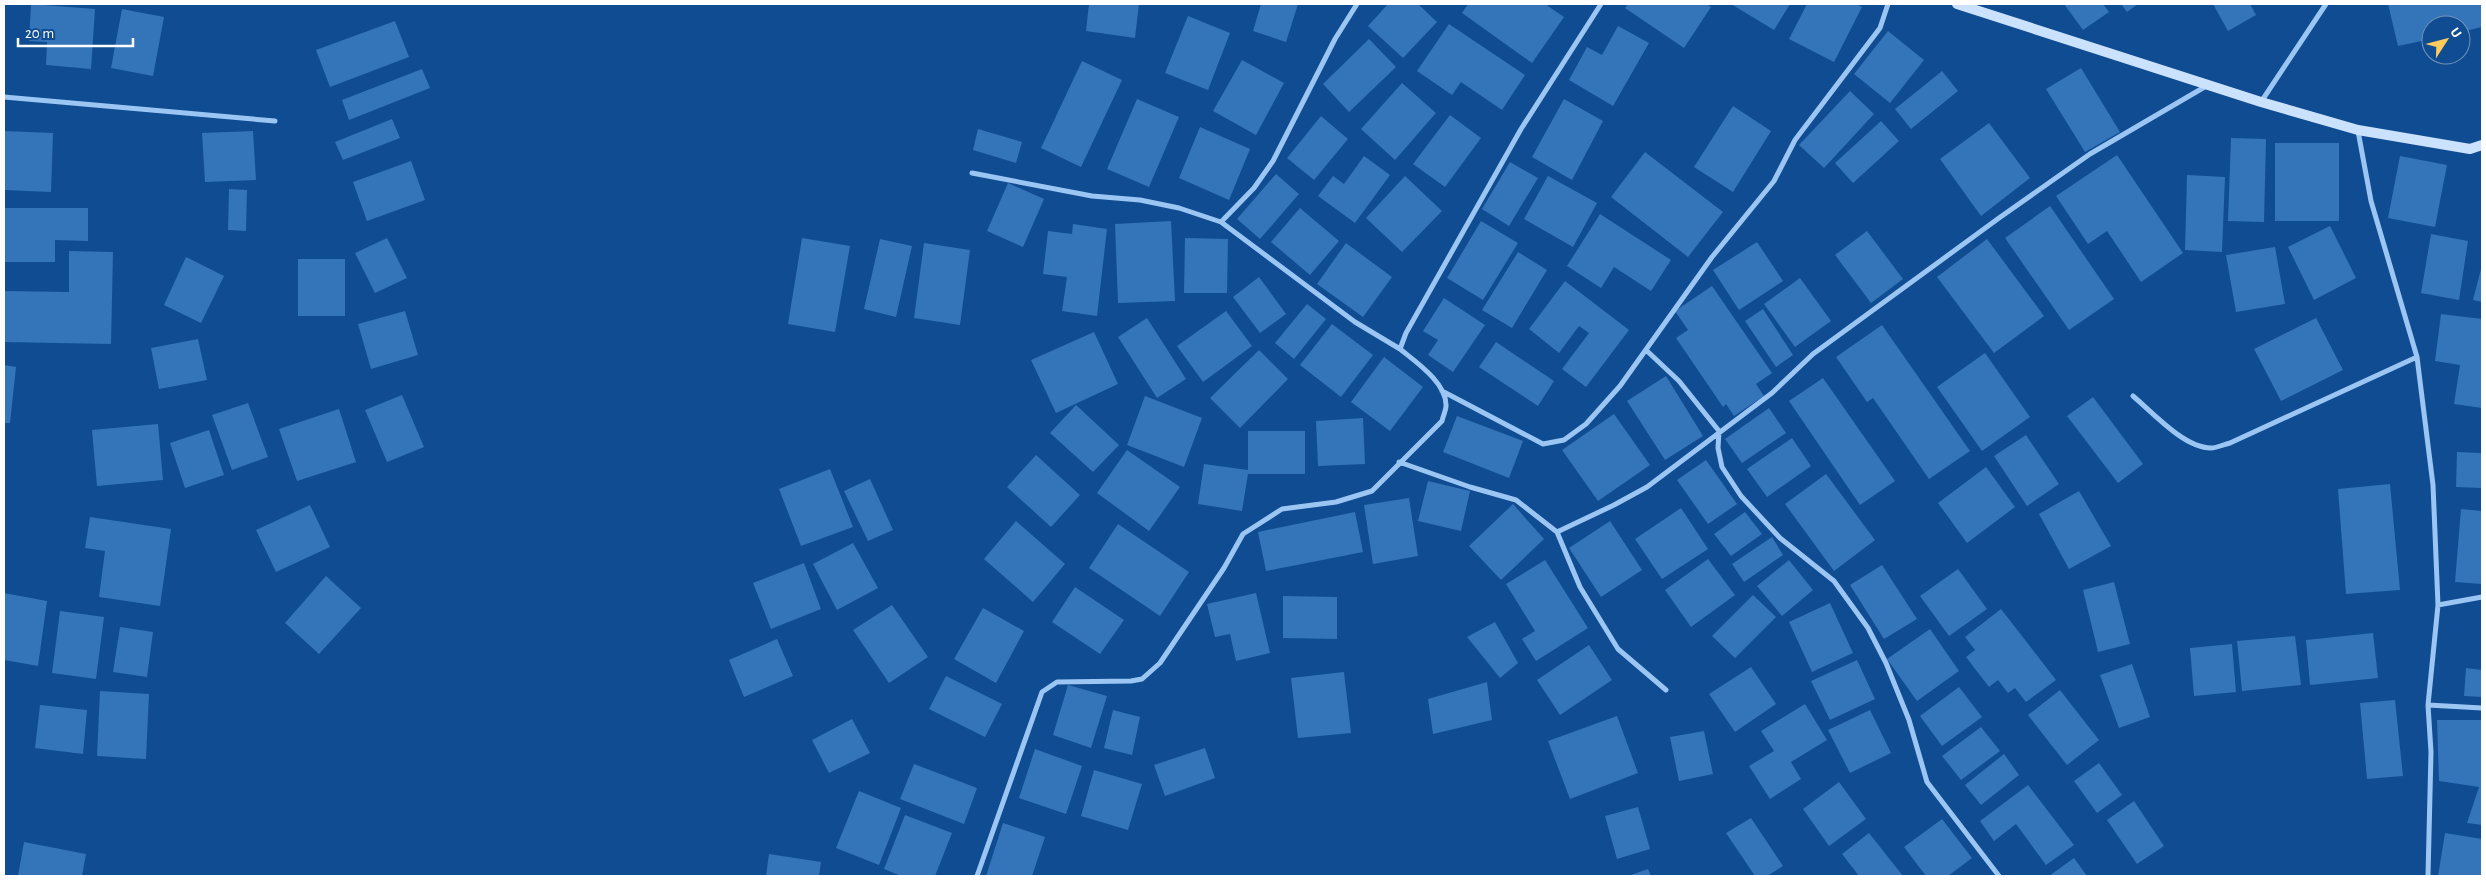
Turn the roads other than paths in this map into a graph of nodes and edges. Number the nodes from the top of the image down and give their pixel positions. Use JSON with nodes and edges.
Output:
{"nodes":[{"id":1,"x":1357,"y":4,"type":"edge"},
{"id":2,"x":1601,"y":4,"type":"edge"},
{"id":3,"x":1888,"y":4,"type":"edge"},
{"id":4,"x":1957,"y":4,"type":"edge"},
{"id":5,"x":2326,"y":4,"type":"edge"},
{"id":6,"x":2208,"y":85,"type":"junction"},
{"id":7,"x":4,"y":97,"type":"edge"},
{"id":8,"x":2261,"y":102,"type":"junction"},
{"id":9,"x":275,"y":121,"type":"dead end"},
{"id":10,"x":2358,"y":130,"type":"junction"},
{"id":11,"x":2482,"y":145,"type":"edge"},
{"id":12,"x":972,"y":173,"type":"dead end"},
{"id":13,"x":1221,"y":222,"type":"junction"},
{"id":14,"x":1400,"y":349,"type":"junction"},
{"id":15,"x":1646,"y":350,"type":"junction"},
{"id":16,"x":2417,"y":357,"type":"junction"},
{"id":17,"x":1442,"y":392,"type":"junction"},
{"id":18,"x":2133,"y":396,"type":"dead end"},
{"id":19,"x":1719,"y":431,"type":"junction"},
{"id":20,"x":1399,"y":462,"type":"junction"},
{"id":21,"x":1557,"y":532,"type":"junction"},
{"id":22,"x":2482,"y":598,"type":"edge"},
{"id":23,"x":2438,"y":605,"type":"junction"},
{"id":24,"x":1666,"y":690,"type":"dead end"},
{"id":25,"x":2428,"y":706,"type":"junction"},
{"id":26,"x":2482,"y":708,"type":"edge"},
{"id":27,"x":977,"y":876,"type":"edge"},
{"id":28,"x":1999,"y":876,"type":"edge"},
{"id":29,"x":2428,"y":876,"type":"edge"}],
"edges":[{"from":1,"to":13,"type":"street"},
{"from":2,"to":14,"type":"street"},
{"from":3,"to":15,"type":"street"},
{"from":4,"to":6,"type":"street"},
{"from":5,"to":8,"type":"street"},
{"from":6,"to":8,"type":"street"},
{"from":6,"to":19,"type":"street"},
{"from":7,"to":9,"type":"street"},
{"from":8,"to":10,"type":"street"},
{"from":10,"to":11,"type":"street"},
{"from":10,"to":16,"type":"street"},
{"from":12,"to":13,"type":"street"},
{"from":13,"to":14,"type":"street"},
{"from":14,"to":17,"type":"street"},
{"from":15,"to":17,"type":"street"},
{"from":15,"to":19,"type":"street"},
{"from":16,"to":18,"type":"street"},
{"from":16,"to":23,"type":"street"},
{"from":17,"to":20,"type":"street"},
{"from":19,"to":21,"type":"street"},
{"from":19,"to":28,"type":"street"},
{"from":20,"to":21,"type":"street"},
{"from":20,"to":27,"type":"street"},
{"from":21,"to":24,"type":"street"},
{"from":22,"to":23,"type":"street"},
{"from":23,"to":25,"type":"street"},
{"from":25,"to":26,"type":"street"},
{"from":25,"to":29,"type":"street"}]}
